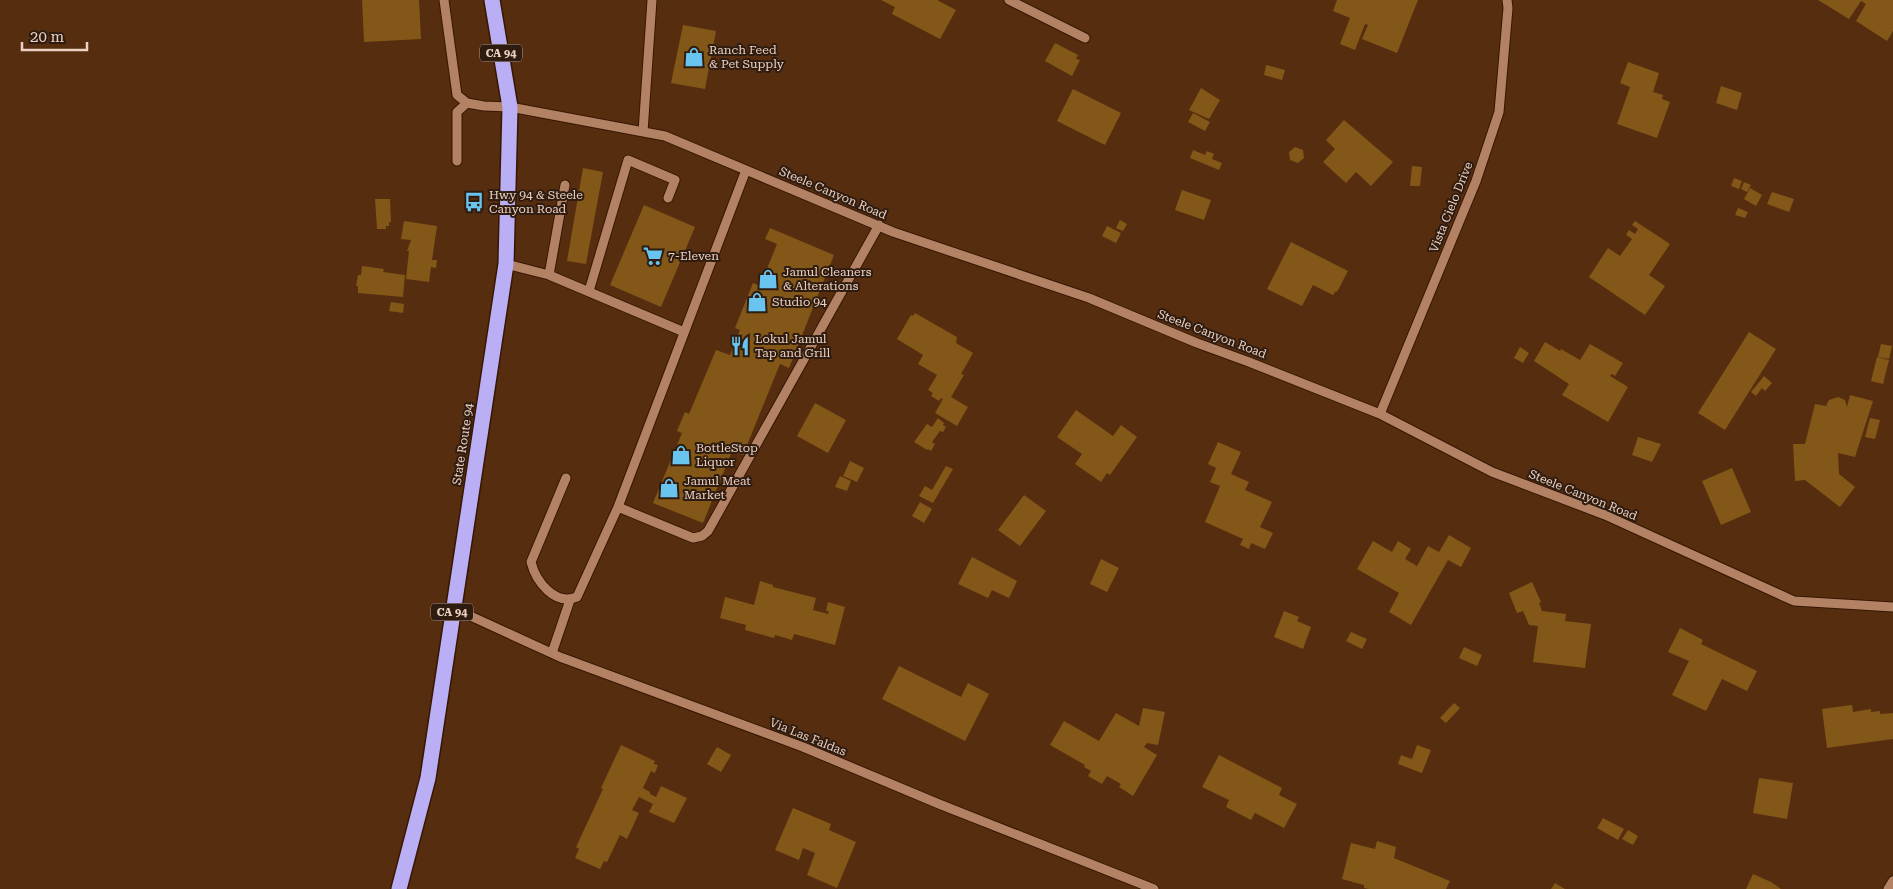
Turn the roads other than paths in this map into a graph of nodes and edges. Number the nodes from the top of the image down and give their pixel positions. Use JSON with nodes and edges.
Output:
{"nodes":[{"id":1,"x":444,"y":0,"type":"edge"},
{"id":2,"x":492,"y":0,"type":"edge"},
{"id":3,"x":652,"y":0,"type":"edge"},
{"id":4,"x":1009,"y":0,"type":"edge"},
{"id":5,"x":1507,"y":0,"type":"edge"},
{"id":6,"x":1085,"y":38,"type":"dead end"},
{"id":7,"x":467,"y":103,"type":"junction"},
{"id":8,"x":510,"y":107,"type":"junction"},
{"id":9,"x":642,"y":132,"type":"junction"},
{"id":10,"x":457,"y":160,"type":"dead end"},
{"id":11,"x":746,"y":170,"type":"junction"},
{"id":12,"x":565,"y":185,"type":"dead end"},
{"id":13,"x":668,"y":198,"type":"dead end"},
{"id":14,"x":879,"y":225,"type":"junction"},
{"id":15,"x":506,"y":264,"type":"junction"},
{"id":16,"x":549,"y":275,"type":"junction"},
{"id":17,"x":588,"y":291,"type":"junction"},
{"id":18,"x":684,"y":332,"type":"junction"},
{"id":19,"x":1380,"y":414,"type":"junction"},
{"id":20,"x":566,"y":478,"type":"dead end"},
{"id":21,"x":618,"y":507,"type":"junction"},
{"id":22,"x":570,"y":600,"type":"junction"},
{"id":23,"x":1893,"y":607,"type":"edge"},
{"id":24,"x":453,"y":608,"type":"junction"},
{"id":25,"x":552,"y":653,"type":"junction"},
{"id":26,"x":1893,"y":881,"type":"edge"},
{"id":27,"x":399,"y":889,"type":"edge"},
{"id":28,"x":1154,"y":889,"type":"edge"},
{"id":29,"x":1888,"y":889,"type":"edge"}],
"edges":[{"from":1,"to":7,"type":"street"},
{"from":2,"to":8,"type":"highway","name":"State Route 94","number":"CA 94"},
{"from":3,"to":9,"type":"street"},
{"from":4,"to":6,"type":"street"},
{"from":5,"to":19,"type":"street","name":"Vista Cielo Drive"},
{"from":7,"to":8,"type":"street","name":"Steele Canyon Road"},
{"from":7,"to":10,"type":"street"},
{"from":8,"to":9,"type":"street","name":"Steele Canyon Road"},
{"from":8,"to":15,"type":"highway","name":"State Route 94","number":"CA 94"},
{"from":9,"to":11,"type":"street","name":"Steele Canyon Road"},
{"from":11,"to":14,"type":"street","name":"Steele Canyon Road"},
{"from":11,"to":18,"type":"street"},
{"from":12,"to":16,"type":"street"},
{"from":13,"to":17,"type":"street"},
{"from":14,"to":19,"type":"street","name":"Steele Canyon Road"},
{"from":14,"to":21,"type":"street"},
{"from":15,"to":16,"type":"street"},
{"from":15,"to":24,"type":"highway","name":"State Route 94","number":"CA 94"},
{"from":16,"to":17,"type":"street"},
{"from":17,"to":18,"type":"street"},
{"from":18,"to":21,"type":"street"},
{"from":19,"to":23,"type":"street","name":"Steele Canyon Road"},
{"from":20,"to":22,"type":"street"},
{"from":21,"to":22,"type":"street"},
{"from":22,"to":25,"type":"street"},
{"from":24,"to":25,"type":"street","name":"Via Las Faldas"},
{"from":24,"to":27,"type":"highway","name":"State Route 94","number":"CA 94"},
{"from":25,"to":28,"type":"street","name":"Via Las Faldas"},
{"from":26,"to":29,"type":"street"}]}
